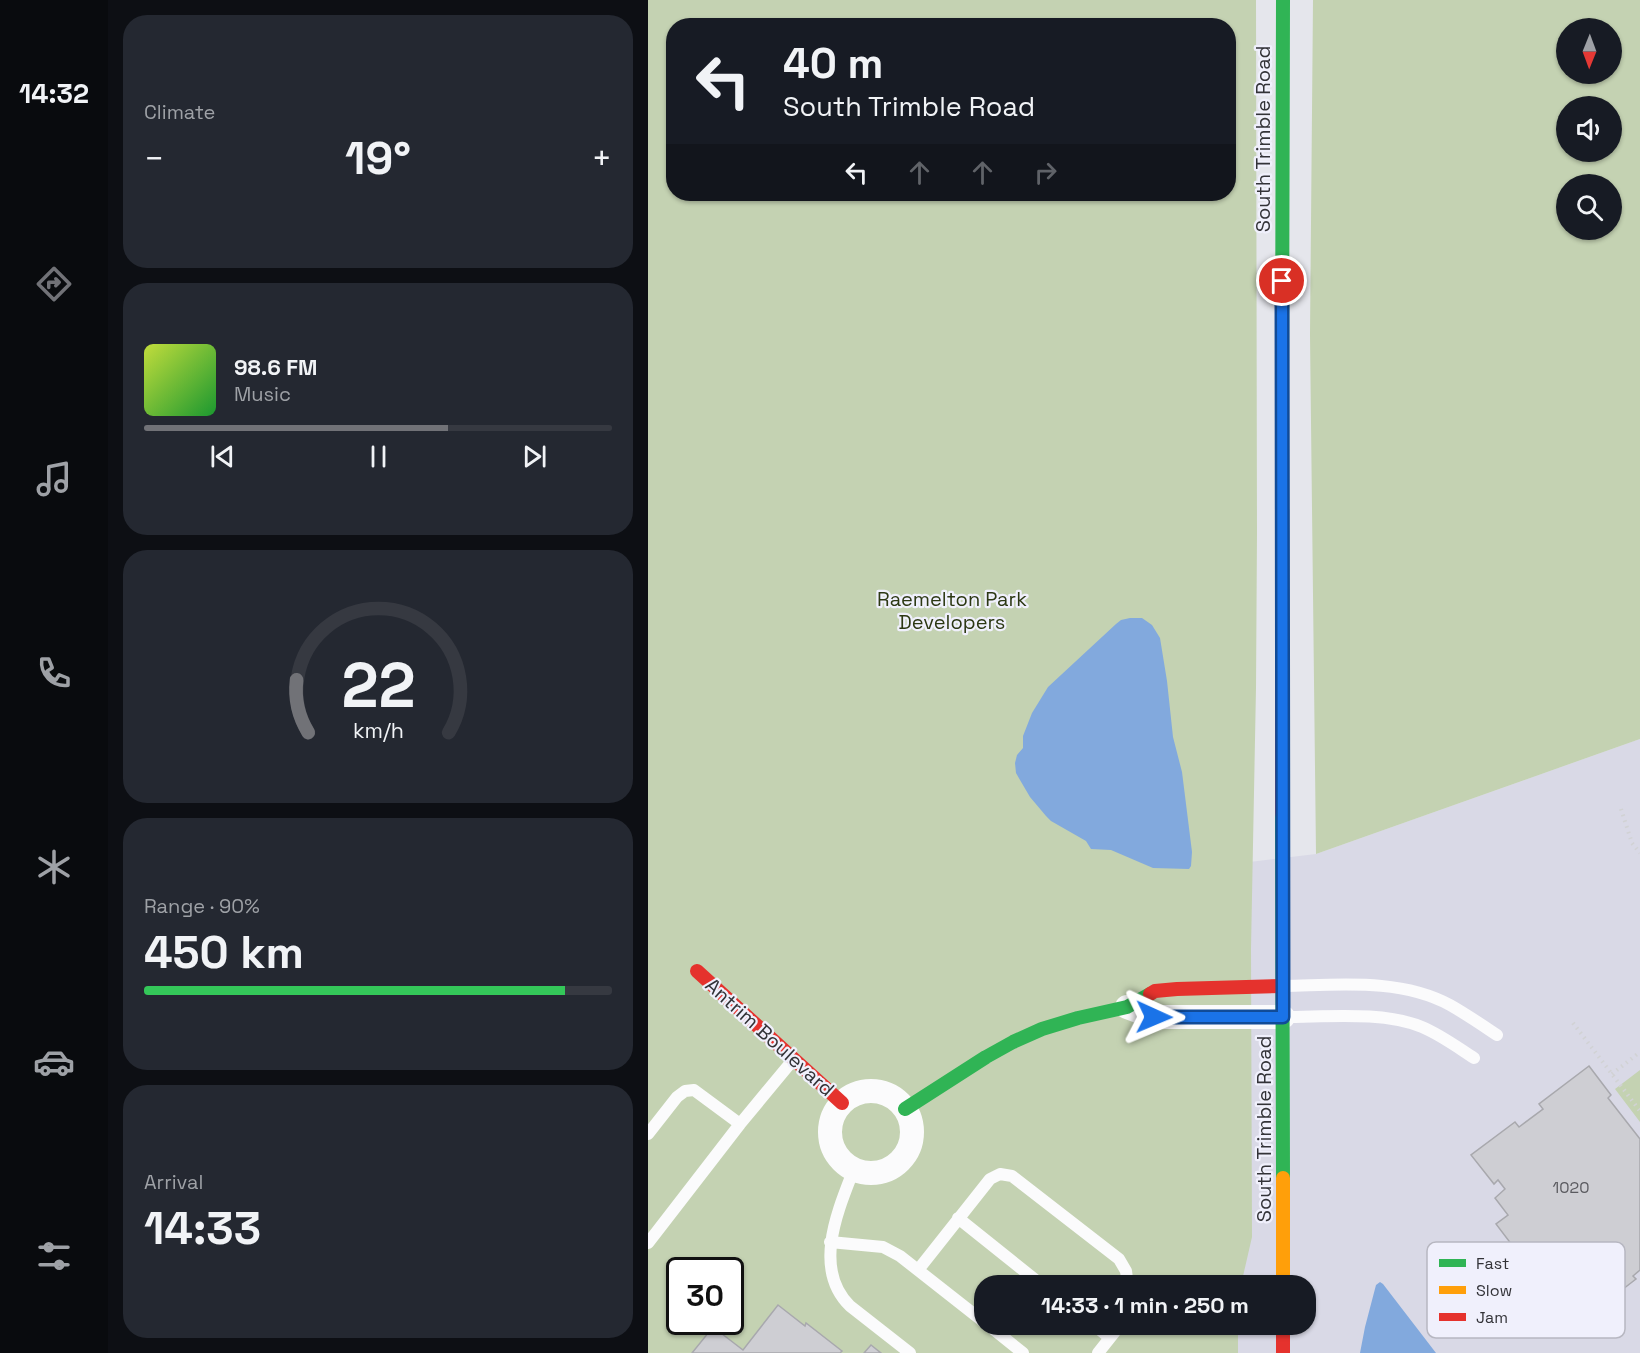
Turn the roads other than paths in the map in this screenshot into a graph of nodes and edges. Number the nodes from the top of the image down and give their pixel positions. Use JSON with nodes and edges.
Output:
{"nodes":[{"id":1,"x":1283,"y":0,"type":"edge"},
{"id":2,"x":697,"y":971,"type":"dead end"},
{"id":3,"x":1283,"y":986,"type":"junction"},
{"id":4,"x":1127,"y":1007,"type":"junction"},
{"id":5,"x":1283,"y":1017,"type":"junction"},
{"id":6,"x":1497,"y":1035,"type":"dead end"},
{"id":7,"x":1474,"y":1058,"type":"dead end"},
{"id":8,"x":794,"y":1059,"type":"junction"},
{"id":9,"x":842,"y":1103,"type":"junction"},
{"id":10,"x":905,"y":1109,"type":"junction"},
{"id":11,"x":740,"y":1124,"type":"junction"},
{"id":12,"x":648,"y":1134,"type":"edge"},
{"id":13,"x":854,"y":1169,"type":"junction"},
{"id":14,"x":958,"y":1218,"type":"junction"},
{"id":15,"x":830,"y":1242,"type":"junction"},
{"id":16,"x":648,"y":1243,"type":"edge"},
{"id":17,"x":918,"y":1270,"type":"junction"},
{"id":18,"x":1029,"y":1275,"type":"edge"},
{"id":19,"x":1127,"y":1275,"type":"edge"},
{"id":20,"x":1283,"y":1275,"type":"edge"},
{"id":21,"x":974,"y":1314,"type":"edge"},
{"id":22,"x":1000,"y":1335,"type":"edge"},
{"id":23,"x":1106,"y":1335,"type":"edge"},
{"id":24,"x":1112,"y":1335,"type":"edge"},
{"id":25,"x":1283,"y":1335,"type":"edge"},
{"id":26,"x":1110,"y":1338,"type":"junction"},
{"id":27,"x":910,"y":1353,"type":"edge"},
{"id":28,"x":1023,"y":1353,"type":"edge"},
{"id":29,"x":1098,"y":1353,"type":"edge"},
{"id":30,"x":1283,"y":1353,"type":"edge"}],
"edges":[{"from":1,"to":3,"type":"main road","name":"South Trimble Road"},
{"from":2,"to":8,"type":"main road","name":"Antrim Boulevard"},
{"from":3,"to":4,"type":"main road"},
{"from":3,"to":5,"type":"main road","name":"South Trimble Road"},
{"from":3,"to":6,"type":"lane"},
{"from":4,"to":5,"type":"street"},
{"from":4,"to":10,"type":"main road"},
{"from":5,"to":7,"type":"lane"},
{"from":5,"to":20,"type":"main road","name":"South Trimble Road"},
{"from":8,"to":9,"type":"main road","name":"Antrim Boulevard"},
{"from":8,"to":11,"type":"lane"},
{"from":9,"to":10,"type":"street"},
{"from":9,"to":13,"type":"street"},
{"from":10,"to":13,"type":"street"},
{"from":11,"to":12,"type":"lane"},
{"from":11,"to":16,"type":"lane"},
{"from":13,"to":15,"type":"lane"},
{"from":14,"to":17,"type":"lane"},
{"from":14,"to":18,"type":"lane"},
{"from":14,"to":19,"type":"lane"},
{"from":15,"to":17,"type":"lane"},
{"from":15,"to":27,"type":"lane"},
{"from":17,"to":21,"type":"lane"},
{"from":22,"to":28,"type":"lane"},
{"from":23,"to":26,"type":"lane"},
{"from":24,"to":26,"type":"lane"},
{"from":25,"to":30,"type":"main road"},
{"from":26,"to":29,"type":"lane"}]}
